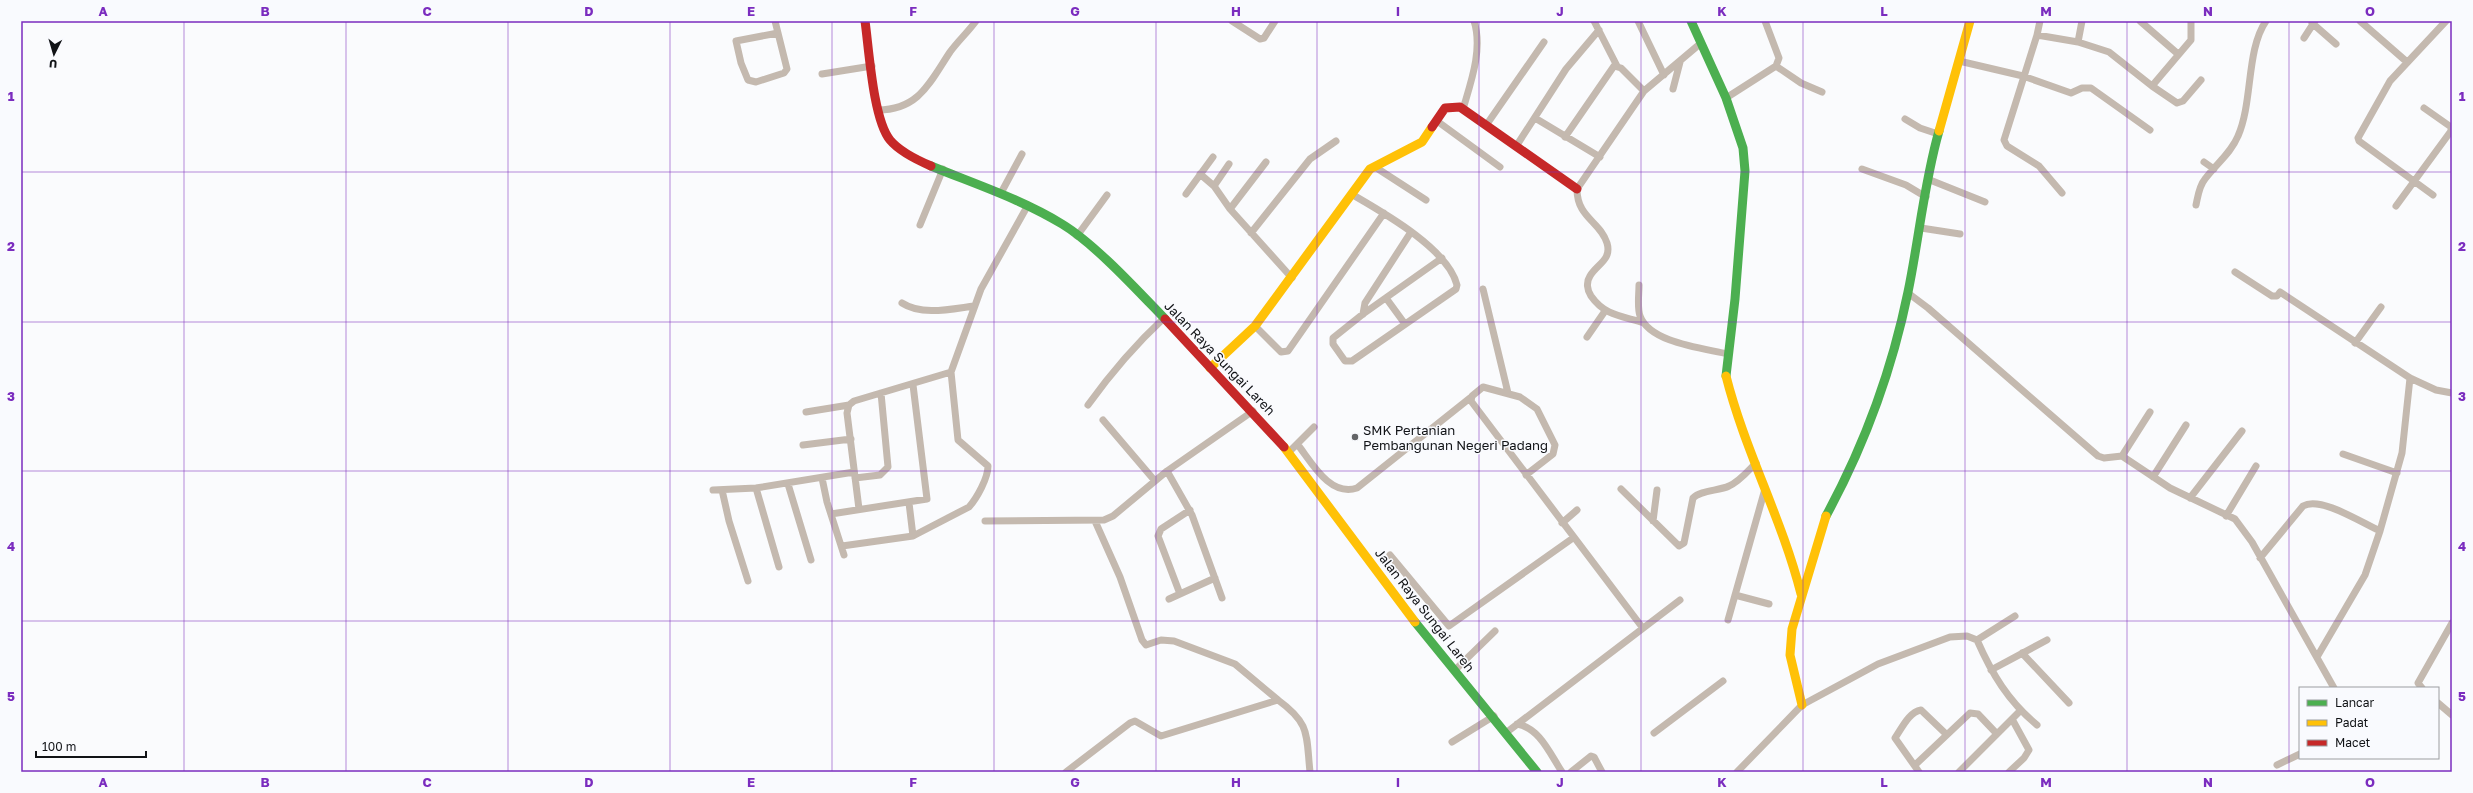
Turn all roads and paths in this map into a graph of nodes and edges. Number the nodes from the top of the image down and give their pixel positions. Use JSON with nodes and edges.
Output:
{"nodes":[{"id":1,"x":775,"y":21,"type":"edge"},
{"id":2,"x":865,"y":21,"type":"edge"},
{"id":3,"x":976,"y":21,"type":"edge"},
{"id":4,"x":1232,"y":21,"type":"edge"},
{"id":5,"x":1275,"y":21,"type":"edge"},
{"id":6,"x":1474,"y":21,"type":"edge"},
{"id":7,"x":1594,"y":21,"type":"edge"},
{"id":8,"x":1638,"y":21,"type":"edge"},
{"id":9,"x":1691,"y":21,"type":"edge"},
{"id":10,"x":1766,"y":21,"type":"edge"},
{"id":11,"x":1970,"y":21,"type":"edge"},
{"id":12,"x":2040,"y":21,"type":"edge"},
{"id":13,"x":2082,"y":21,"type":"edge"},
{"id":14,"x":2140,"y":21,"type":"edge"},
{"id":15,"x":2192,"y":21,"type":"edge"},
{"id":16,"x":2266,"y":21,"type":"edge"},
{"id":17,"x":2360,"y":21,"type":"edge"},
{"id":18,"x":2446,"y":21,"type":"edge"},
{"id":19,"x":2314,"y":22,"type":"edge"},
{"id":20,"x":1599,"y":30,"type":"junction"},
{"id":21,"x":778,"y":33,"type":"junction"},
{"id":22,"x":2037,"y":35,"type":"junction"},
{"id":23,"x":2304,"y":38,"type":"dead end"},
{"id":24,"x":1544,"y":42,"type":"dead end"},
{"id":25,"x":2078,"y":42,"type":"junction"},
{"id":26,"x":1701,"y":43,"type":"junction"},
{"id":27,"x":2336,"y":44,"type":"dead end"},
{"id":28,"x":2178,"y":54,"type":"junction"},
{"id":29,"x":1680,"y":61,"type":"junction"},
{"id":30,"x":1959,"y":61,"type":"junction"},
{"id":31,"x":2407,"y":62,"type":"junction"},
{"id":32,"x":872,"y":66,"type":"junction"},
{"id":33,"x":1617,"y":66,"type":"junction"},
{"id":34,"x":1776,"y":66,"type":"junction"},
{"id":35,"x":822,"y":74,"type":"dead end"},
{"id":36,"x":1664,"y":75,"type":"junction"},
{"id":37,"x":2023,"y":76,"type":"junction"},
{"id":38,"x":2201,"y":80,"type":"dead end"},
{"id":39,"x":2152,"y":86,"type":"junction"},
{"id":40,"x":1673,"y":89,"type":"dead end"},
{"id":41,"x":1644,"y":91,"type":"junction"},
{"id":42,"x":1822,"y":92,"type":"dead end"},
{"id":43,"x":1726,"y":98,"type":"junction"},
{"id":44,"x":2424,"y":108,"type":"dead end"},
{"id":45,"x":1463,"y":109,"type":"junction"},
{"id":46,"x":878,"y":110,"type":"junction"},
{"id":47,"x":1535,"y":118,"type":"junction"},
{"id":48,"x":1905,"y":119,"type":"dead end"},
{"id":49,"x":1437,"y":121,"type":"junction"},
{"id":50,"x":1488,"y":124,"type":"junction"},
{"id":51,"x":2150,"y":130,"type":"dead end"},
{"id":52,"x":1938,"y":134,"type":"junction"},
{"id":53,"x":1565,"y":137,"type":"junction"},
{"id":54,"x":1336,"y":141,"type":"dead end"},
{"id":55,"x":1517,"y":145,"type":"junction"},
{"id":56,"x":1022,"y":154,"type":"dead end"},
{"id":57,"x":1213,"y":157,"type":"dead end"},
{"id":58,"x":1600,"y":157,"type":"junction"},
{"id":59,"x":1266,"y":162,"type":"dead end"},
{"id":60,"x":2204,"y":162,"type":"dead end"},
{"id":61,"x":1229,"y":164,"type":"dead end"},
{"id":62,"x":1375,"y":167,"type":"junction"},
{"id":63,"x":1500,"y":167,"type":"dead end"},
{"id":64,"x":943,"y":169,"type":"junction"},
{"id":65,"x":1862,"y":169,"type":"dead end"},
{"id":66,"x":2214,"y":169,"type":"junction"},
{"id":67,"x":1200,"y":174,"type":"junction"},
{"id":68,"x":1930,"y":180,"type":"junction"},
{"id":69,"x":2415,"y":182,"type":"junction"},
{"id":70,"x":1214,"y":186,"type":"junction"},
{"id":71,"x":1577,"y":189,"type":"junction"},
{"id":72,"x":1001,"y":193,"type":"junction"},
{"id":73,"x":2062,"y":193,"type":"dead end"},
{"id":74,"x":1186,"y":194,"type":"dead end"},
{"id":75,"x":1107,"y":195,"type":"dead end"},
{"id":76,"x":1353,"y":195,"type":"junction"},
{"id":77,"x":2433,"y":195,"type":"dead end"},
{"id":78,"x":1926,"y":197,"type":"junction"},
{"id":79,"x":1426,"y":200,"type":"dead end"},
{"id":80,"x":1985,"y":202,"type":"dead end"},
{"id":81,"x":1028,"y":205,"type":"junction"},
{"id":82,"x":2196,"y":205,"type":"dead end"},
{"id":83,"x":2396,"y":206,"type":"dead end"},
{"id":84,"x":1230,"y":209,"type":"junction"},
{"id":85,"x":1384,"y":213,"type":"junction"},
{"id":86,"x":920,"y":225,"type":"dead end"},
{"id":87,"x":1921,"y":228,"type":"junction"},
{"id":88,"x":1411,"y":232,"type":"junction"},
{"id":89,"x":1251,"y":233,"type":"junction"},
{"id":90,"x":1960,"y":234,"type":"dead end"},
{"id":91,"x":1077,"y":236,"type":"junction"},
{"id":92,"x":1442,"y":258,"type":"junction"},
{"id":93,"x":2235,"y":272,"type":"dead end"},
{"id":94,"x":1292,"y":278,"type":"junction"},
{"id":95,"x":1639,"y":286,"type":"dead end"},
{"id":96,"x":1483,"y":290,"type":"dead end"},
{"id":97,"x":1908,"y":294,"type":"junction"},
{"id":98,"x":1386,"y":298,"type":"junction"},
{"id":99,"x":902,"y":303,"type":"dead end"},
{"id":100,"x":974,"y":306,"type":"junction"},
{"id":101,"x":2381,"y":307,"type":"dead end"},
{"id":102,"x":1605,"y":311,"type":"junction"},
{"id":103,"x":1363,"y":314,"type":"junction"},
{"id":104,"x":1164,"y":318,"type":"junction"},
{"id":105,"x":1644,"y":323,"type":"junction"},
{"id":106,"x":1405,"y":324,"type":"junction"},
{"id":107,"x":1255,"y":326,"type":"junction"},
{"id":108,"x":1587,"y":337,"type":"dead end"},
{"id":109,"x":2355,"y":343,"type":"junction"},
{"id":110,"x":1728,"y":354,"type":"junction"},
{"id":111,"x":1210,"y":368,"type":"junction"},
{"id":112,"x":951,"y":372,"type":"junction"},
{"id":113,"x":2410,"y":378,"type":"junction"},
{"id":114,"x":913,"y":385,"type":"junction"},
{"id":115,"x":881,"y":393,"type":"junction"},
{"id":116,"x":1508,"y":393,"type":"junction"},
{"id":117,"x":2452,"y":393,"type":"edge"},
{"id":118,"x":1470,"y":398,"type":"junction"},
{"id":119,"x":849,"y":405,"type":"junction"},
{"id":120,"x":1088,"y":405,"type":"dead end"},
{"id":121,"x":1252,"y":411,"type":"junction"},
{"id":122,"x":806,"y":412,"type":"dead end"},
{"id":123,"x":2150,"y":412,"type":"dead end"},
{"id":124,"x":1103,"y":420,"type":"dead end"},
{"id":125,"x":2186,"y":425,"type":"dead end"},
{"id":126,"x":1314,"y":427,"type":"dead end"},
{"id":127,"x":2242,"y":431,"type":"dead end"},
{"id":128,"x":851,"y":439,"type":"junction"},
{"id":129,"x":1298,"y":445,"type":"junction"},
{"id":130,"x":803,"y":446,"type":"dead end"},
{"id":131,"x":1289,"y":452,"type":"junction"},
{"id":132,"x":2343,"y":454,"type":"dead end"},
{"id":133,"x":2122,"y":456,"type":"junction"},
{"id":134,"x":1756,"y":463,"type":"junction"},
{"id":135,"x":2256,"y":466,"type":"dead end"},
{"id":136,"x":1167,"y":471,"type":"junction"},
{"id":137,"x":2397,"y":473,"type":"junction"},
{"id":138,"x":854,"y":475,"type":"junction"},
{"id":139,"x":1526,"y":475,"type":"junction"},
{"id":140,"x":2153,"y":477,"type":"junction"},
{"id":141,"x":822,"y":478,"type":"junction"},
{"id":142,"x":1155,"y":481,"type":"junction"},
{"id":143,"x":788,"y":484,"type":"junction"},
{"id":144,"x":1766,"y":487,"type":"junction"},
{"id":145,"x":756,"y":488,"type":"junction"},
{"id":146,"x":1621,"y":489,"type":"dead end"},
{"id":147,"x":713,"y":490,"type":"dead end"},
{"id":148,"x":722,"y":490,"type":"junction"},
{"id":149,"x":1657,"y":490,"type":"dead end"},
{"id":150,"x":2190,"y":498,"type":"junction"},
{"id":151,"x":909,"y":503,"type":"junction"},
{"id":152,"x":858,"y":509,"type":"junction"},
{"id":153,"x":1190,"y":510,"type":"junction"},
{"id":154,"x":1577,"y":510,"type":"dead end"},
{"id":155,"x":831,"y":514,"type":"junction"},
{"id":156,"x":2226,"y":516,"type":"junction"},
{"id":157,"x":985,"y":521,"type":"dead end"},
{"id":158,"x":1095,"y":521,"type":"junction"},
{"id":159,"x":1653,"y":521,"type":"junction"},
{"id":160,"x":1562,"y":523,"type":"junction"},
{"id":161,"x":2380,"y":531,"type":"junction"},
{"id":162,"x":913,"y":536,"type":"junction"},
{"id":163,"x":1573,"y":538,"type":"junction"},
{"id":164,"x":842,"y":546,"type":"junction"},
{"id":165,"x":844,"y":555,"type":"dead end"},
{"id":166,"x":1390,"y":555,"type":"dead end"},
{"id":167,"x":2260,"y":558,"type":"junction"},
{"id":168,"x":811,"y":560,"type":"dead end"},
{"id":169,"x":779,"y":567,"type":"dead end"},
{"id":170,"x":1215,"y":578,"type":"junction"},
{"id":171,"x":748,"y":581,"type":"dead end"},
{"id":172,"x":1180,"y":594,"type":"junction"},
{"id":173,"x":1735,"y":595,"type":"junction"},
{"id":174,"x":1801,"y":596,"type":"junction"},
{"id":175,"x":1222,"y":598,"type":"dead end"},
{"id":176,"x":1169,"y":599,"type":"dead end"},
{"id":177,"x":1680,"y":600,"type":"dead end"},
{"id":178,"x":1769,"y":604,"type":"dead end"},
{"id":179,"x":2015,"y":616,"type":"dead end"},
{"id":180,"x":1728,"y":620,"type":"dead end"},
{"id":181,"x":2452,"y":623,"type":"edge"},
{"id":182,"x":1642,"y":627,"type":"junction"},
{"id":183,"x":1495,"y":631,"type":"dead end"},
{"id":184,"x":1977,"y":640,"type":"junction"},
{"id":185,"x":2047,"y":640,"type":"dead end"},
{"id":186,"x":2022,"y":653,"type":"junction"},
{"id":187,"x":2317,"y":658,"type":"junction"},
{"id":188,"x":1455,"y":670,"type":"junction"},
{"id":189,"x":1991,"y":670,"type":"junction"},
{"id":190,"x":1723,"y":681,"type":"dead end"},
{"id":191,"x":2418,"y":686,"type":"edge"},
{"id":192,"x":2333,"y":687,"type":"edge"},
{"id":193,"x":1278,"y":700,"type":"junction"},
{"id":194,"x":2069,"y":703,"type":"dead end"},
{"id":195,"x":2439,"y":703,"type":"edge"},
{"id":196,"x":1802,"y":705,"type":"junction"},
{"id":197,"x":2020,"y":710,"type":"junction"},
{"id":198,"x":2452,"y":715,"type":"edge"},
{"id":199,"x":1494,"y":716,"type":"junction"},
{"id":200,"x":2012,"y":719,"type":"junction"},
{"id":201,"x":1517,"y":724,"type":"junction"},
{"id":202,"x":2037,"y":725,"type":"dead end"},
{"id":203,"x":1507,"y":732,"type":"junction"},
{"id":204,"x":1654,"y":733,"type":"dead end"},
{"id":205,"x":1946,"y":734,"type":"junction"},
{"id":206,"x":1997,"y":734,"type":"junction"},
{"id":207,"x":1452,"y":742,"type":"dead end"},
{"id":208,"x":2299,"y":755,"type":"edge"},
{"id":209,"x":1915,"y":765,"type":"junction"},
{"id":210,"x":2277,"y":766,"type":"dead end"},
{"id":211,"x":1066,"y":772,"type":"edge"},
{"id":212,"x":1310,"y":772,"type":"edge"},
{"id":213,"x":1537,"y":772,"type":"edge"},
{"id":214,"x":1562,"y":772,"type":"edge"},
{"id":215,"x":1571,"y":772,"type":"edge"},
{"id":216,"x":1602,"y":772,"type":"edge"},
{"id":217,"x":1736,"y":772,"type":"edge"},
{"id":218,"x":1919,"y":772,"type":"edge"},
{"id":219,"x":1959,"y":772,"type":"edge"},
{"id":220,"x":2009,"y":772,"type":"edge"}],
"edges":[{"from":1,"to":21,"type":"street"},
{"from":2,"to":32,"type":"street","name":"Jalan Raya Sungai Lareh"},
{"from":3,"to":46,"type":"street"},
{"from":4,"to":5,"type":"street"},
{"from":6,"to":45,"type":"street"},
{"from":7,"to":20,"type":"street"},
{"from":8,"to":36,"type":"street"},
{"from":9,"to":26,"type":"street"},
{"from":10,"to":34,"type":"street"},
{"from":11,"to":30,"type":"street"},
{"from":12,"to":22,"type":"street"},
{"from":13,"to":25,"type":"street"},
{"from":14,"to":28,"type":"street"},
{"from":15,"to":28,"type":"street"},
{"from":16,"to":66,"type":"street"},
{"from":17,"to":31,"type":"street"},
{"from":18,"to":31,"type":"street"},
{"from":19,"to":23,"type":"street"},
{"from":19,"to":27,"type":"street"},
{"from":20,"to":33,"type":"street"},
{"from":20,"to":47,"type":"street"},
{"from":21,"to":21,"type":"street"},
{"from":22,"to":25,"type":"street"},
{"from":22,"to":37,"type":"street"},
{"from":24,"to":50,"type":"street"},
{"from":25,"to":39,"type":"street"},
{"from":26,"to":29,"type":"street"},
{"from":26,"to":43,"type":"street"},
{"from":28,"to":39,"type":"street"},
{"from":29,"to":36,"type":"street"},
{"from":29,"to":40,"type":"street"},
{"from":30,"to":37,"type":"street"},
{"from":30,"to":52,"type":"street"},
{"from":31,"to":69,"type":"street"},
{"from":32,"to":35,"type":"street"},
{"from":32,"to":46,"type":"street","name":"Jalan Raya Sungai Lareh"},
{"from":33,"to":41,"type":"street"},
{"from":33,"to":53,"type":"street"},
{"from":34,"to":42,"type":"street"},
{"from":34,"to":43,"type":"street"},
{"from":36,"to":41,"type":"street"},
{"from":37,"to":51,"type":"street"},
{"from":37,"to":73,"type":"street"},
{"from":38,"to":39,"type":"street"},
{"from":41,"to":58,"type":"street"},
{"from":43,"to":110,"type":"street"},
{"from":44,"to":69,"type":"street"},
{"from":45,"to":49,"type":"street"},
{"from":45,"to":50,"type":"street"},
{"from":46,"to":64,"type":"street","name":"Jalan Raya Sungai Lareh"},
{"from":47,"to":53,"type":"street"},
{"from":47,"to":55,"type":"street"},
{"from":48,"to":52,"type":"street"},
{"from":49,"to":62,"type":"street"},
{"from":49,"to":63,"type":"street"},
{"from":50,"to":55,"type":"street"},
{"from":52,"to":68,"type":"street"},
{"from":53,"to":58,"type":"street"},
{"from":54,"to":89,"type":"street"},
{"from":55,"to":71,"type":"street"},
{"from":56,"to":72,"type":"street"},
{"from":57,"to":67,"type":"street"},
{"from":58,"to":71,"type":"street"},
{"from":59,"to":84,"type":"street"},
{"from":60,"to":66,"type":"street"},
{"from":61,"to":70,"type":"street"},
{"from":62,"to":76,"type":"street"},
{"from":62,"to":79,"type":"street"},
{"from":64,"to":72,"type":"street","name":"Jalan Raya Sungai Lareh"},
{"from":64,"to":86,"type":"street"},
{"from":65,"to":78,"type":"street"},
{"from":66,"to":82,"type":"street"},
{"from":67,"to":70,"type":"street"},
{"from":67,"to":74,"type":"street"},
{"from":68,"to":78,"type":"street"},
{"from":68,"to":80,"type":"street"},
{"from":69,"to":77,"type":"street"},
{"from":69,"to":83,"type":"street"},
{"from":70,"to":84,"type":"street"},
{"from":71,"to":102,"type":"street"},
{"from":72,"to":81,"type":"street","name":"Jalan Raya Sungai Lareh"},
{"from":75,"to":91,"type":"street"},
{"from":76,"to":85,"type":"street"},
{"from":76,"to":94,"type":"street"},
{"from":78,"to":87,"type":"street"},
{"from":81,"to":91,"type":"street","name":"Jalan Raya Sungai Lareh"},
{"from":81,"to":100,"type":"street"},
{"from":84,"to":89,"type":"street"},
{"from":85,"to":88,"type":"street"},
{"from":85,"to":107,"type":"street"},
{"from":87,"to":90,"type":"street"},
{"from":87,"to":97,"type":"street"},
{"from":88,"to":92,"type":"street"},
{"from":88,"to":103,"type":"street"},
{"from":89,"to":94,"type":"street"},
{"from":91,"to":104,"type":"street","name":"Jalan Raya Sungai Lareh"},
{"from":92,"to":98,"type":"street"},
{"from":92,"to":106,"type":"street"},
{"from":93,"to":109,"type":"street"},
{"from":94,"to":107,"type":"street"},
{"from":95,"to":105,"type":"street"},
{"from":96,"to":116,"type":"street"},
{"from":97,"to":133,"type":"street"},
{"from":97,"to":174,"type":"street"},
{"from":98,"to":103,"type":"street"},
{"from":98,"to":106,"type":"street"},
{"from":99,"to":100,"type":"street"},
{"from":100,"to":112,"type":"street"},
{"from":101,"to":109,"type":"street"},
{"from":102,"to":105,"type":"street"},
{"from":102,"to":108,"type":"street"},
{"from":103,"to":106,"type":"street"},
{"from":104,"to":111,"type":"street","name":"Jalan Raya Sungai Lareh"},
{"from":104,"to":120,"type":"street"},
{"from":105,"to":110,"type":"street"},
{"from":107,"to":111,"type":"street"},
{"from":109,"to":113,"type":"street"},
{"from":110,"to":134,"type":"street"},
{"from":111,"to":121,"type":"street","name":"Jalan Raya Sungai Lareh"},
{"from":112,"to":114,"type":"street"},
{"from":112,"to":162,"type":"street"},
{"from":113,"to":117,"type":"street"},
{"from":113,"to":137,"type":"street"},
{"from":114,"to":115,"type":"street"},
{"from":114,"to":151,"type":"street"},
{"from":115,"to":119,"type":"street"},
{"from":115,"to":138,"type":"street"},
{"from":116,"to":118,"type":"street"},
{"from":116,"to":139,"type":"street"},
{"from":118,"to":129,"type":"street"},
{"from":118,"to":139,"type":"street"},
{"from":119,"to":122,"type":"street"},
{"from":119,"to":128,"type":"street"},
{"from":121,"to":131,"type":"street","name":"Jalan Raya Sungai Lareh"},
{"from":121,"to":136,"type":"street"},
{"from":123,"to":133,"type":"street"},
{"from":124,"to":142,"type":"street"},
{"from":125,"to":140,"type":"street"},
{"from":126,"to":129,"type":"street"},
{"from":127,"to":150,"type":"street"},
{"from":128,"to":130,"type":"street"},
{"from":128,"to":138,"type":"street"},
{"from":129,"to":131,"type":"street"},
{"from":131,"to":188,"type":"street","name":"Jalan Raya Sungai Lareh"},
{"from":132,"to":137,"type":"street"},
{"from":133,"to":140,"type":"street"},
{"from":134,"to":144,"type":"street"},
{"from":134,"to":159,"type":"street"},
{"from":135,"to":156,"type":"street"},
{"from":136,"to":142,"type":"street"},
{"from":136,"to":153,"type":"street"},
{"from":137,"to":161,"type":"street"},
{"from":138,"to":141,"type":"street"},
{"from":138,"to":152,"type":"street"},
{"from":139,"to":160,"type":"street"},
{"from":140,"to":150,"type":"street"},
{"from":141,"to":143,"type":"street"},
{"from":141,"to":155,"type":"street"},
{"from":142,"to":158,"type":"street"},
{"from":143,"to":145,"type":"street"},
{"from":143,"to":168,"type":"street"},
{"from":144,"to":173,"type":"street"},
{"from":144,"to":174,"type":"street"},
{"from":145,"to":148,"type":"street"},
{"from":145,"to":169,"type":"street"},
{"from":146,"to":159,"type":"street"},
{"from":147,"to":148,"type":"street"},
{"from":148,"to":171,"type":"street"},
{"from":149,"to":159,"type":"street"},
{"from":150,"to":156,"type":"street"},
{"from":151,"to":152,"type":"street"},
{"from":151,"to":162,"type":"street"},
{"from":152,"to":155,"type":"street"},
{"from":153,"to":170,"type":"street"},
{"from":153,"to":172,"type":"street"},
{"from":154,"to":160,"type":"street"},
{"from":155,"to":164,"type":"street"},
{"from":156,"to":167,"type":"street"},
{"from":157,"to":158,"type":"street"},
{"from":158,"to":193,"type":"street"},
{"from":160,"to":163,"type":"street"},
{"from":161,"to":167,"type":"street"},
{"from":161,"to":187,"type":"street"},
{"from":162,"to":164,"type":"street"},
{"from":163,"to":166,"type":"street"},
{"from":163,"to":182,"type":"street"},
{"from":164,"to":165,"type":"street"},
{"from":167,"to":187,"type":"street"},
{"from":170,"to":172,"type":"street"},
{"from":170,"to":175,"type":"street"},
{"from":172,"to":176,"type":"street"},
{"from":173,"to":178,"type":"street"},
{"from":173,"to":180,"type":"street"},
{"from":174,"to":196,"type":"street"},
{"from":177,"to":182,"type":"street"},
{"from":179,"to":184,"type":"street"},
{"from":181,"to":191,"type":"street"},
{"from":182,"to":201,"type":"street"},
{"from":183,"to":188,"type":"street"},
{"from":184,"to":189,"type":"street"},
{"from":184,"to":196,"type":"street"},
{"from":185,"to":186,"type":"street"},
{"from":186,"to":189,"type":"street"},
{"from":186,"to":194,"type":"street"},
{"from":187,"to":192,"type":"street"},
{"from":188,"to":199,"type":"street","name":"Jalan Raya Sungai Lareh"},
{"from":189,"to":197,"type":"street"},
{"from":190,"to":204,"type":"street"},
{"from":193,"to":211,"type":"street"},
{"from":193,"to":212,"type":"street"},
{"from":195,"to":198,"type":"street"},
{"from":196,"to":217,"type":"street"},
{"from":197,"to":200,"type":"street"},
{"from":197,"to":202,"type":"street"},
{"from":199,"to":203,"type":"street","name":"Jalan Raya Sungai Lareh"},
{"from":199,"to":207,"type":"street"},
{"from":200,"to":206,"type":"street"},
{"from":200,"to":220,"type":"street"},
{"from":201,"to":203,"type":"street"},
{"from":201,"to":214,"type":"street"},
{"from":203,"to":213,"type":"street","name":"Jalan Raya Sungai Lareh"},
{"from":205,"to":206,"type":"street"},
{"from":205,"to":209,"type":"street"},
{"from":205,"to":209,"type":"street"},
{"from":206,"to":219,"type":"street"},
{"from":208,"to":210,"type":"street"},
{"from":209,"to":218,"type":"street"},
{"from":215,"to":216,"type":"street"}]}
